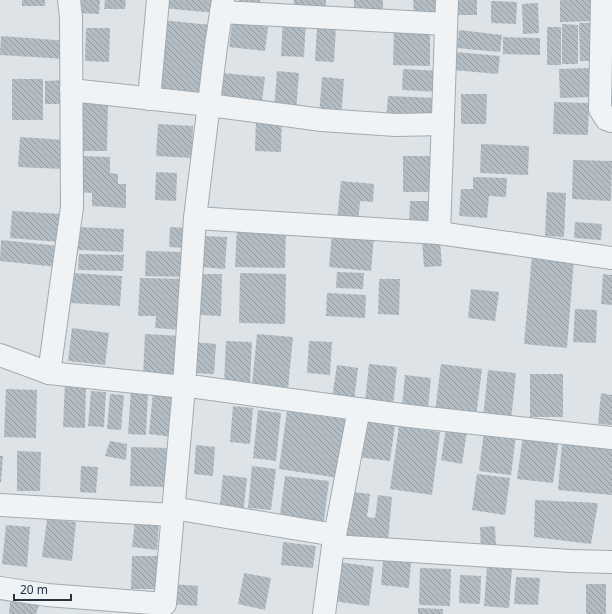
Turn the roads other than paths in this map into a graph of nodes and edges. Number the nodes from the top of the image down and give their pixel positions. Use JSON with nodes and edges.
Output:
{"nodes":[{"id":1,"x":69,"y":0,"type":"edge"},
{"id":2,"x":158,"y":0,"type":"edge"},
{"id":3,"x":447,"y":0,"type":"edge"},
{"id":4,"x":602,"y":0,"type":"edge"},
{"id":5,"x":222,"y":6,"type":"edge"},
{"id":6,"x":446,"y":24,"type":"junction"},
{"id":7,"x":71,"y":90,"type":"junction"},
{"id":8,"x":149,"y":99,"type":"junction"},
{"id":9,"x":209,"y":105,"type":"junction"},
{"id":10,"x":612,"y":121,"type":"edge"},
{"id":11,"x":443,"y":124,"type":"junction"},
{"id":12,"x":195,"y":218,"type":"junction"},
{"id":13,"x":438,"y":233,"type":"junction"},
{"id":14,"x":612,"y":258,"type":"edge"},
{"id":15,"x":0,"y":355,"type":"edge"},
{"id":16,"x":49,"y":373,"type":"junction"},
{"id":17,"x":184,"y":387,"type":"junction"},
{"id":18,"x":359,"y":409,"type":"junction"},
{"id":19,"x":612,"y":438,"type":"edge"},
{"id":20,"x":0,"y":506,"type":"edge"},
{"id":21,"x":173,"y":511,"type":"junction"},
{"id":22,"x":334,"y":540,"type":"junction"},
{"id":23,"x":612,"y":562,"type":"edge"},
{"id":24,"x":0,"y":588,"type":"edge"},
{"id":25,"x":46,"y":605,"type":"edge"},
{"id":26,"x":165,"y":609,"type":"edge"},
{"id":27,"x":324,"y":614,"type":"edge"}],
"edges":[{"from":1,"to":7,"type":"street"},
{"from":2,"to":8,"type":"street"},
{"from":3,"to":6,"type":"street"},
{"from":4,"to":10,"type":"street"},
{"from":5,"to":6,"type":"street"},
{"from":5,"to":9,"type":"street"},
{"from":6,"to":11,"type":"street"},
{"from":7,"to":8,"type":"street"},
{"from":7,"to":16,"type":"street"},
{"from":8,"to":9,"type":"street"},
{"from":9,"to":11,"type":"street"},
{"from":9,"to":12,"type":"street"},
{"from":11,"to":13,"type":"street"},
{"from":12,"to":13,"type":"street"},
{"from":12,"to":17,"type":"street"},
{"from":13,"to":14,"type":"street"},
{"from":15,"to":16,"type":"street"},
{"from":16,"to":17,"type":"street"},
{"from":17,"to":18,"type":"street"},
{"from":17,"to":21,"type":"street"},
{"from":18,"to":19,"type":"street"},
{"from":18,"to":22,"type":"street"},
{"from":20,"to":21,"type":"street"},
{"from":21,"to":22,"type":"street"},
{"from":21,"to":26,"type":"street"},
{"from":22,"to":23,"type":"street"},
{"from":22,"to":27,"type":"street"},
{"from":24,"to":25,"type":"street"},
{"from":25,"to":26,"type":"street"}]}
